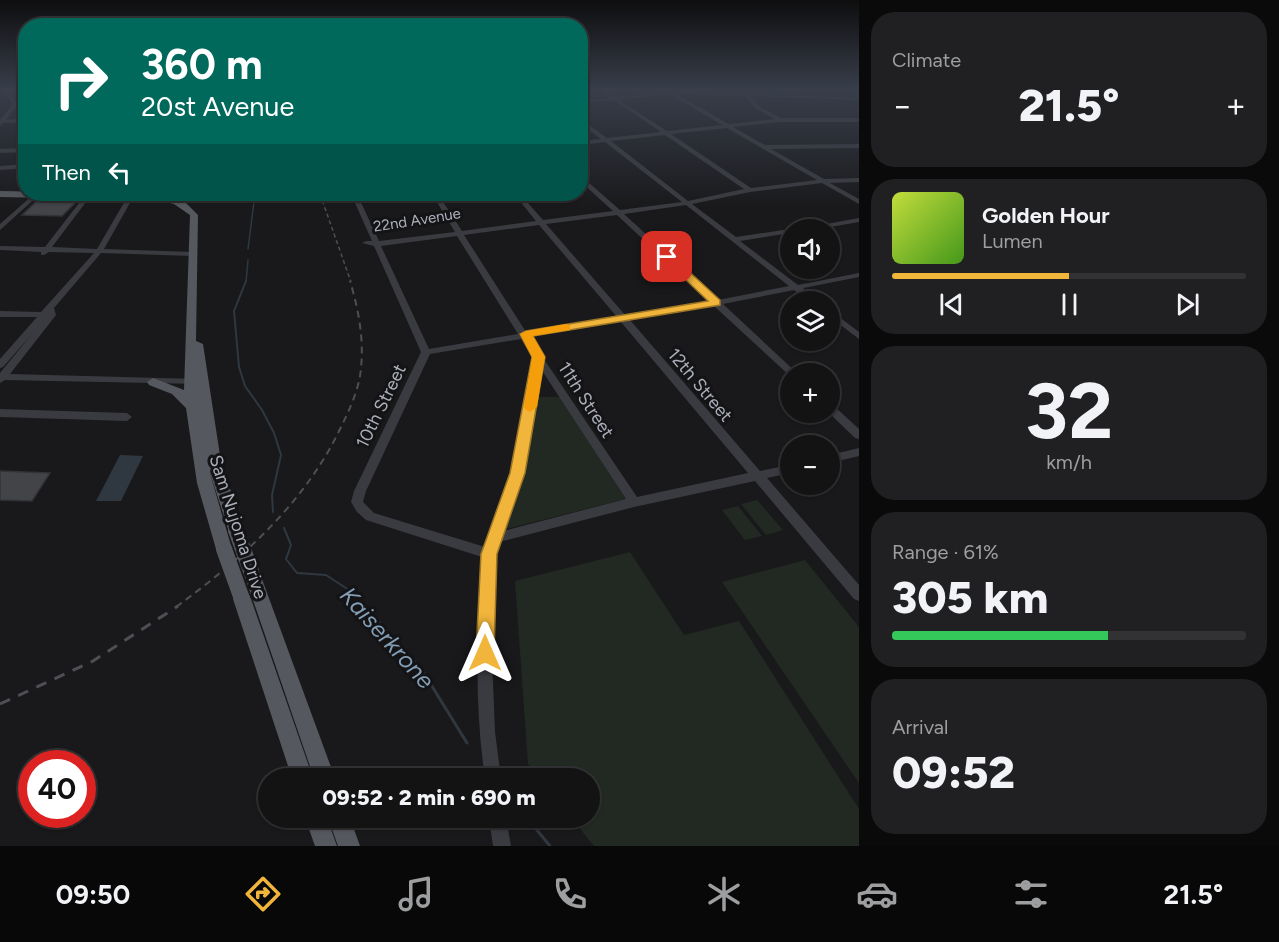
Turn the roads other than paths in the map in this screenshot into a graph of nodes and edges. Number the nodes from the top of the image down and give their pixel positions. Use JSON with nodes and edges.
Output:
{"nodes":[{"id":1,"x":593,"y":129,"type":"edge"},
{"id":2,"x":659,"y":129,"type":"edge"},
{"id":3,"x":701,"y":129,"type":"edge"},
{"id":4,"x":734,"y":129,"type":"edge"},
{"id":5,"x":666,"y":134,"type":"junction"},
{"id":6,"x":609,"y":141,"type":"junction"},
{"id":7,"x":588,"y":142,"type":"edge"},
{"id":8,"x":859,"y":146,"type":"edge"},
{"id":9,"x":763,"y":147,"type":"junction"},
{"id":10,"x":18,"y":150,"type":"edge"},
{"id":11,"x":0,"y":151,"type":"edge"},
{"id":12,"x":18,"y":167,"type":"edge"},
{"id":13,"x":0,"y":168,"type":"edge"},
{"id":14,"x":859,"y":180,"type":"edge"},
{"id":15,"x":824,"y":181,"type":"junction"},
{"id":16,"x":588,"y":184,"type":"edge"},
{"id":17,"x":750,"y":190,"type":"junction"},
{"id":18,"x":0,"y":194,"type":"edge"},
{"id":19,"x":18,"y":194,"type":"edge"},
{"id":20,"x":688,"y":200,"type":"junction"},
{"id":21,"x":29,"y":201,"type":"edge"},
{"id":22,"x":84,"y":201,"type":"edge"},
{"id":23,"x":129,"y":201,"type":"edge"},
{"id":24,"x":174,"y":201,"type":"edge"},
{"id":25,"x":357,"y":201,"type":"edge"},
{"id":26,"x":439,"y":201,"type":"edge"},
{"id":27,"x":523,"y":201,"type":"edge"},
{"id":28,"x":859,"y":202,"type":"edge"},
{"id":29,"x":616,"y":209,"type":"junction"},
{"id":30,"x":539,"y":219,"type":"junction"},
{"id":31,"x":859,"y":220,"type":"edge"},
{"id":32,"x":840,"y":223,"type":"edge"},
{"id":33,"x":0,"y":228,"type":"edge"},
{"id":34,"x":458,"y":230,"type":"junction"},
{"id":35,"x":780,"y":233,"type":"edge"},
{"id":36,"x":737,"y":239,"type":"junction"},
{"id":37,"x":375,"y":241,"type":"junction"},
{"id":38,"x":0,"y":250,"type":"edge"},
{"id":39,"x":46,"y":251,"type":"junction"},
{"id":40,"x":102,"y":252,"type":"junction"},
{"id":41,"x":193,"y":261,"type":"junction"},
{"id":42,"x":859,"y":275,"type":"edge"},
{"id":43,"x":796,"y":287,"type":"junction"},
{"id":44,"x":801,"y":291,"type":"edge"},
{"id":45,"x":716,"y":303,"type":"junction"},
{"id":46,"x":48,"y":313,"type":"junction"},
{"id":47,"x":0,"y":314,"type":"edge"},
{"id":48,"x":622,"y":318,"type":"junction"},
{"id":49,"x":840,"y":321,"type":"edge"},
{"id":50,"x":526,"y":334,"type":"junction"},
{"id":51,"x":859,"y":336,"type":"edge"},
{"id":52,"x":426,"y":352,"type":"junction"},
{"id":53,"x":538,"y":357,"type":"junction"},
{"id":54,"x":781,"y":363,"type":"edge"},
{"id":55,"x":2,"y":374,"type":"edge"},
{"id":56,"x":194,"y":379,"type":"junction"},
{"id":57,"x":153,"y":382,"type":"junction"},
{"id":58,"x":556,"y":384,"type":"junction"},
{"id":59,"x":534,"y":386,"type":"junction"},
{"id":60,"x":191,"y":405,"type":"junction"},
{"id":61,"x":0,"y":413,"type":"edge"},
{"id":62,"x":127,"y":417,"type":"dead end"},
{"id":63,"x":840,"y":417,"type":"edge"},
{"id":64,"x":859,"y":435,"type":"edge"},
{"id":65,"x":859,"y":452,"type":"edge"},
{"id":66,"x":840,"y":457,"type":"edge"},
{"id":67,"x":780,"y":471,"type":"edge"},
{"id":68,"x":756,"y":477,"type":"junction"},
{"id":69,"x":634,"y":502,"type":"junction"},
{"id":70,"x":496,"y":537,"type":"junction"},
{"id":71,"x":489,"y":554,"type":"junction"},
{"id":72,"x":859,"y":595,"type":"edge"},
{"id":73,"x":300,"y":768,"type":"edge"},
{"id":74,"x":321,"y":768,"type":"edge"},
{"id":75,"x":492,"y":768,"type":"edge"},
{"id":76,"x":320,"y":828,"type":"edge"},
{"id":77,"x":343,"y":828,"type":"edge"},
{"id":78,"x":499,"y":828,"type":"edge"},
{"id":79,"x":326,"y":846,"type":"edge"},
{"id":80,"x":349,"y":846,"type":"edge"},
{"id":81,"x":502,"y":846,"type":"edge"}],
"edges":[{"from":1,"to":6,"type":"street"},
{"from":2,"to":5,"type":"street"},
{"from":3,"to":5,"type":"street"},
{"from":4,"to":9,"type":"street"},
{"from":5,"to":6,"type":"street"},
{"from":5,"to":17,"type":"street"},
{"from":6,"to":7,"type":"street"},
{"from":6,"to":20,"type":"street"},
{"from":8,"to":9,"type":"street"},
{"from":9,"to":15,"type":"street"},
{"from":10,"to":11,"type":"street"},
{"from":12,"to":13,"type":"street"},
{"from":14,"to":15,"type":"street","name":"22nd Avenue"},
{"from":15,"to":17,"type":"street","name":"22nd Avenue"},
{"from":15,"to":28,"type":"street"},
{"from":16,"to":29,"type":"street"},
{"from":17,"to":20,"type":"street","name":"22nd Avenue"},
{"from":18,"to":19,"type":"main road","name":"Sam Nujoma Drive"},
{"from":20,"to":29,"type":"street","name":"22nd Avenue"},
{"from":20,"to":36,"type":"street"},
{"from":21,"to":33,"type":"street"},
{"from":22,"to":39,"type":"street"},
{"from":23,"to":40,"type":"street"},
{"from":24,"to":41,"type":"main road","name":"Sam Nujoma Drive"},
{"from":25,"to":37,"type":"street","name":"10th Street"},
{"from":26,"to":34,"type":"street","name":"11th Street"},
{"from":27,"to":30,"type":"street","name":"12th Street"},
{"from":29,"to":30,"type":"street","name":"22nd Avenue"},
{"from":29,"to":45,"type":"street"},
{"from":30,"to":34,"type":"street","name":"22nd Avenue"},
{"from":30,"to":48,"type":"street","name":"12th Street"},
{"from":31,"to":32,"type":"street"},
{"from":34,"to":37,"type":"street","name":"22nd Avenue"},
{"from":34,"to":50,"type":"street","name":"11th Street"},
{"from":35,"to":36,"type":"street"},
{"from":36,"to":43,"type":"street"},
{"from":37,"to":52,"type":"street","name":"10th Street"},
{"from":38,"to":39,"type":"street"},
{"from":39,"to":40,"type":"street"},
{"from":40,"to":41,"type":"street"},
{"from":40,"to":46,"type":"street"},
{"from":41,"to":56,"type":"main road","name":"Sam Nujoma Drive"},
{"from":42,"to":43,"type":"street"},
{"from":43,"to":44,"type":"street"},
{"from":43,"to":45,"type":"street"},
{"from":45,"to":48,"type":"street"},
{"from":45,"to":54,"type":"street"},
{"from":46,"to":47,"type":"street"},
{"from":46,"to":55,"type":"street"},
{"from":48,"to":50,"type":"street"},
{"from":48,"to":68,"type":"street","name":"12th Street"},
{"from":49,"to":51,"type":"street"},
{"from":50,"to":52,"type":"street"},
{"from":50,"to":53,"type":"street","name":"11th Street"},
{"from":52,"to":71,"type":"street","name":"10th Street"},
{"from":53,"to":58,"type":"street","name":"11th Street"},
{"from":53,"to":59,"type":"street"},
{"from":55,"to":56,"type":"street"},
{"from":55,"to":57,"type":"street"},
{"from":56,"to":57,"type":"street"},
{"from":56,"to":60,"type":"main road","name":"Sam Nujoma Drive"},
{"from":56,"to":74,"type":"main road","name":"Sam Nujoma Drive","bridge":true},
{"from":57,"to":60,"type":"main road"},
{"from":58,"to":59,"type":"street"},
{"from":58,"to":69,"type":"street","name":"11th Street"},
{"from":59,"to":70,"type":"street"},
{"from":60,"to":73,"type":"main road","name":"Sam Nujoma Drive","bridge":true},
{"from":61,"to":62,"type":"street"},
{"from":63,"to":64,"type":"street"},
{"from":65,"to":66,"type":"street"},
{"from":67,"to":68,"type":"street"},
{"from":68,"to":69,"type":"street"},
{"from":68,"to":72,"type":"street","name":"12th Street"},
{"from":69,"to":70,"type":"street"},
{"from":70,"to":71,"type":"street"},
{"from":71,"to":75,"type":"street"},
{"from":76,"to":79,"type":"main road"},
{"from":77,"to":80,"type":"main road"},
{"from":78,"to":81,"type":"street"}]}
